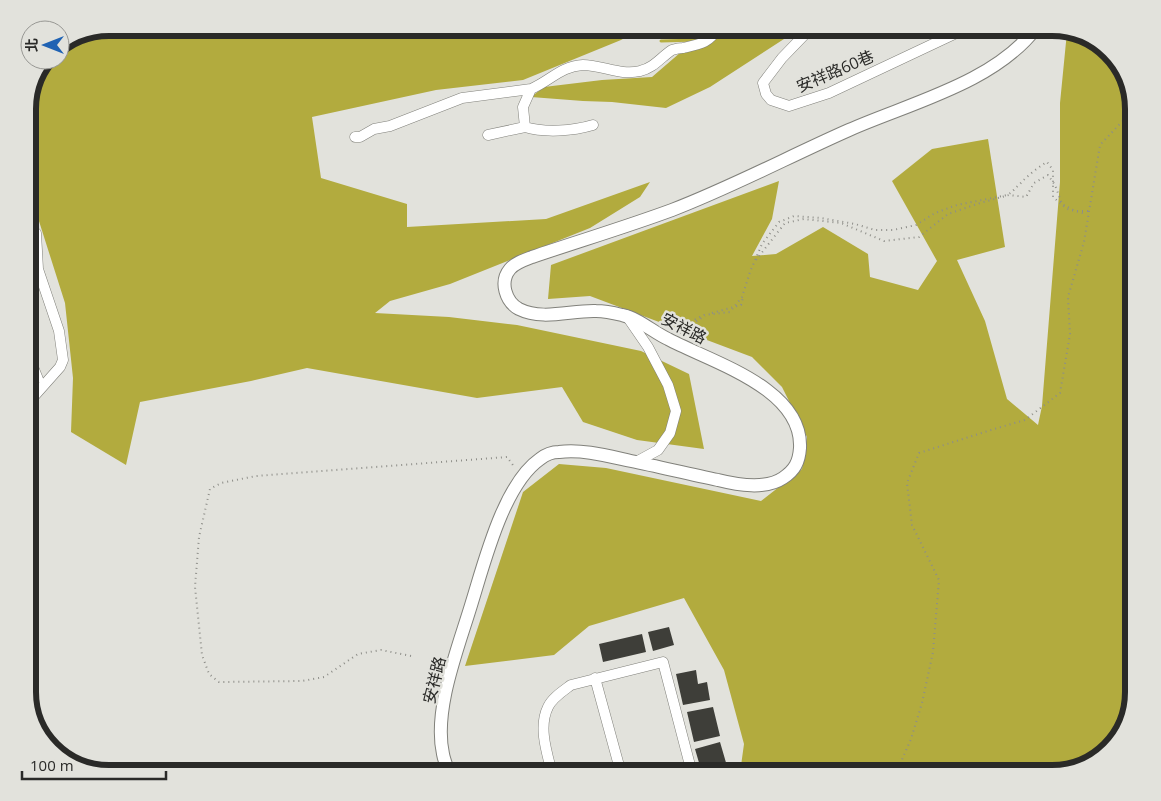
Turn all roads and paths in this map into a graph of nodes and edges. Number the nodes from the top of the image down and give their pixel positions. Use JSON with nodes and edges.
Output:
{"nodes":[{"id":1,"x":713,"y":36,"type":"edge"},
{"id":2,"x":803,"y":36,"type":"edge"},
{"id":3,"x":950,"y":36,"type":"edge"},
{"id":4,"x":1030,"y":36,"type":"edge"},
{"id":5,"x":531,"y":89,"type":"junction"},
{"id":6,"x":1125,"y":119,"type":"edge"},
{"id":7,"x":593,"y":125,"type":"dead end"},
{"id":8,"x":525,"y":127,"type":"junction"},
{"id":9,"x":488,"y":135,"type":"dead end"},
{"id":10,"x":355,"y":137,"type":"dead end"},
{"id":11,"x":1089,"y":211,"type":"junction"},
{"id":12,"x":1086,"y":214,"type":"dead end"},
{"id":13,"x":36,"y":232,"type":"dead end"},
{"id":14,"x":626,"y":316,"type":"junction"},
{"id":15,"x":671,"y":337,"type":"junction"},
{"id":16,"x":36,"y":368,"type":"edge"},
{"id":17,"x":43,"y":385,"type":"junction"},
{"id":18,"x":36,"y":393,"type":"edge"},
{"id":19,"x":636,"y":462,"type":"junction"},
{"id":20,"x":521,"y":476,"type":"junction"},
{"id":21,"x":411,"y":656,"type":"dead end"},
{"id":22,"x":595,"y":678,"type":"junction"},
{"id":23,"x":446,"y":765,"type":"edge"},
{"id":24,"x":550,"y":765,"type":"edge"},
{"id":25,"x":619,"y":765,"type":"edge"},
{"id":26,"x":690,"y":765,"type":"edge"},
{"id":27,"x":900,"y":765,"type":"edge"}],
"edges":[{"from":1,"to":5,"type":"street"},
{"from":2,"to":3,"type":"street","name":"安祥路60巷"},
{"from":4,"to":14,"type":"street","name":"安祥路"},
{"from":5,"to":8,"type":"street"},
{"from":5,"to":10,"type":"street"},
{"from":6,"to":11,"type":"path"},
{"from":7,"to":8,"type":"street"},
{"from":8,"to":9,"type":"street"},
{"from":11,"to":15,"type":"path"},
{"from":11,"to":27,"type":"path"},
{"from":12,"to":15,"type":"path"},
{"from":13,"to":17,"type":"street"},
{"from":14,"to":15,"type":"street","name":"安祥路"},
{"from":14,"to":19,"type":"street"},
{"from":15,"to":19,"type":"street","name":"安祥路"},
{"from":16,"to":17,"type":"lane"},
{"from":17,"to":18,"type":"street"},
{"from":19,"to":20,"type":"street","name":"安祥路"},
{"from":20,"to":21,"type":"path"},
{"from":20,"to":23,"type":"street","name":"安祥路"},
{"from":22,"to":24,"type":"street"},
{"from":22,"to":25,"type":"street"},
{"from":22,"to":26,"type":"street"}]}
